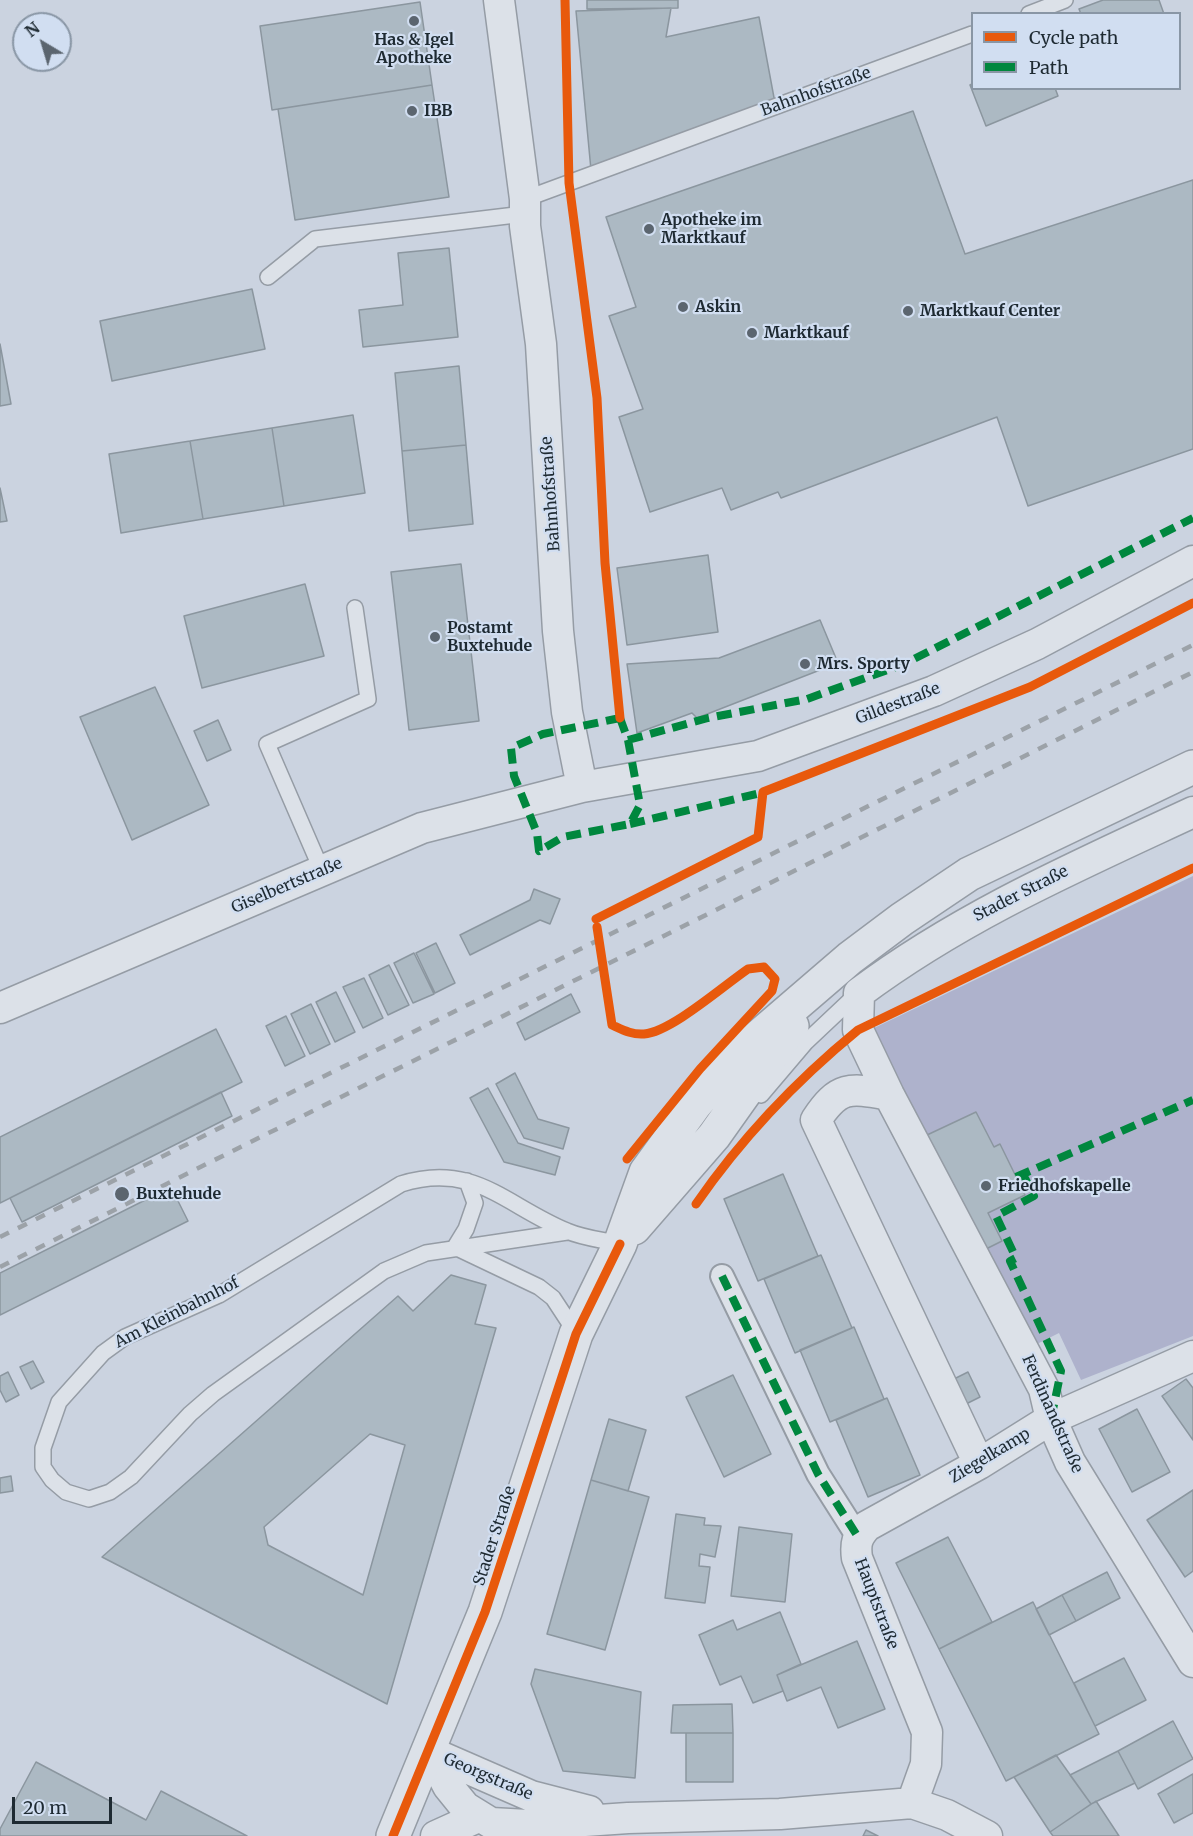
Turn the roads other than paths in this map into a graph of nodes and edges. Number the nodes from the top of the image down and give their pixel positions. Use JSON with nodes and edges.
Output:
{"nodes":[{"id":1,"x":500,"y":0,"type":"edge"},
{"id":2,"x":1065,"y":0,"type":"edge"},
{"id":3,"x":1034,"y":12,"type":"edge"},
{"id":4,"x":971,"y":34,"type":"edge"},
{"id":5,"x":524,"y":207,"type":"junction"},
{"id":6,"x":268,"y":277,"type":"dead end"},
{"id":7,"x":1193,"y":561,"type":"edge"},
{"id":8,"x":355,"y":608,"type":"dead end"},
{"id":9,"x":1193,"y":767,"type":"edge"},
{"id":10,"x":582,"y":787,"type":"junction"},
{"id":11,"x":1193,"y":812,"type":"edge"},
{"id":12,"x":322,"y":871,"type":"junction"},
{"id":13,"x":823,"y":983,"type":"junction"},
{"id":14,"x":859,"y":993,"type":"junction"},
{"id":15,"x":0,"y":1008,"type":"edge"},
{"id":16,"x":889,"y":1095,"type":"junction"},
{"id":17,"x":714,"y":1136,"type":"junction"},
{"id":18,"x":466,"y":1181,"type":"junction"},
{"id":19,"x":567,"y":1232,"type":"junction"},
{"id":20,"x":620,"y":1244,"type":"junction"},
{"id":21,"x":455,"y":1247,"type":"junction"},
{"id":22,"x":722,"y":1276,"type":"dead end"},
{"id":23,"x":576,"y":1334,"type":"junction"},
{"id":24,"x":1193,"y":1356,"type":"edge"},
{"id":25,"x":1051,"y":1419,"type":"junction"},
{"id":26,"x":979,"y":1464,"type":"junction"},
{"id":27,"x":858,"y":1537,"type":"junction"},
{"id":28,"x":1193,"y":1662,"type":"edge"},
{"id":29,"x":430,"y":1752,"type":"junction"},
{"id":30,"x":912,"y":1803,"type":"junction"},
{"id":31,"x":478,"y":1817,"type":"junction"},
{"id":32,"x":628,"y":1818,"type":"junction"},
{"id":33,"x":766,"y":1825,"type":"edge"},
{"id":34,"x":393,"y":1836,"type":"edge"},
{"id":35,"x":436,"y":1836,"type":"edge"},
{"id":36,"x":987,"y":1836,"type":"edge"}],
"edges":[{"from":1,"to":5,"type":"street","name":"Bahnhofstraße"},
{"from":2,"to":3,"type":"lane"},
{"from":4,"to":5,"type":"lane","name":"Bahnhofstraße"},
{"from":5,"to":6,"type":"lane"},
{"from":5,"to":10,"type":"street","name":"Bahnhofstraße"},
{"from":7,"to":10,"type":"street","name":"Gildestraße"},
{"from":8,"to":12,"type":"lane"},
{"from":9,"to":13,"type":"street"},
{"from":10,"to":12,"type":"street","name":"Giselbertstraße"},
{"from":11,"to":14,"type":"street","name":"Stader Straße"},
{"from":12,"to":15,"type":"street","name":"Giselbertstraße"},
{"from":13,"to":17,"type":"street"},
{"from":13,"to":20,"type":"street"},
{"from":14,"to":16,"type":"street","name":"Ferdinandstraße"},
{"from":14,"to":17,"type":"lane"},
{"from":16,"to":25,"type":"street","name":"Ferdinandstraße"},
{"from":16,"to":26,"type":"street"},
{"from":17,"to":20,"type":"street"},
{"from":18,"to":19,"type":"lane","name":"Am Kleinbahnhof"},
{"from":18,"to":21,"type":"lane"},
{"from":18,"to":21,"type":"lane","name":"Am Kleinbahnhof"},
{"from":19,"to":20,"type":"lane","name":"Am Kleinbahnhof"},
{"from":19,"to":21,"type":"lane","name":"Am Kleinbahnhof"},
{"from":20,"to":23,"type":"street","name":"Stader Straße"},
{"from":21,"to":23,"type":"lane"},
{"from":22,"to":27,"type":"street","name":"Hauptstraße"},
{"from":23,"to":29,"type":"street","name":"Stader Straße"},
{"from":24,"to":25,"type":"street","name":"Ziegelkamp"},
{"from":25,"to":26,"type":"street","name":"Ziegelkamp"},
{"from":25,"to":28,"type":"street","name":"Ferdinandstraße"},
{"from":26,"to":27,"type":"street","name":"Ziegelkamp"},
{"from":27,"to":30,"type":"street","name":"Hauptstraße"},
{"from":29,"to":31,"type":"street","name":"Georgstraße"},
{"from":29,"to":32,"type":"street","name":"Georgstraße"},
{"from":29,"to":34,"type":"street","name":"Stader Straße"},
{"from":30,"to":33,"type":"street","name":"Georgstraße"},
{"from":30,"to":36,"type":"street"},
{"from":31,"to":32,"type":"street","name":"Georgstraße"},
{"from":31,"to":35,"type":"street"},
{"from":32,"to":33,"type":"street","name":"Georgstraße"}]}
